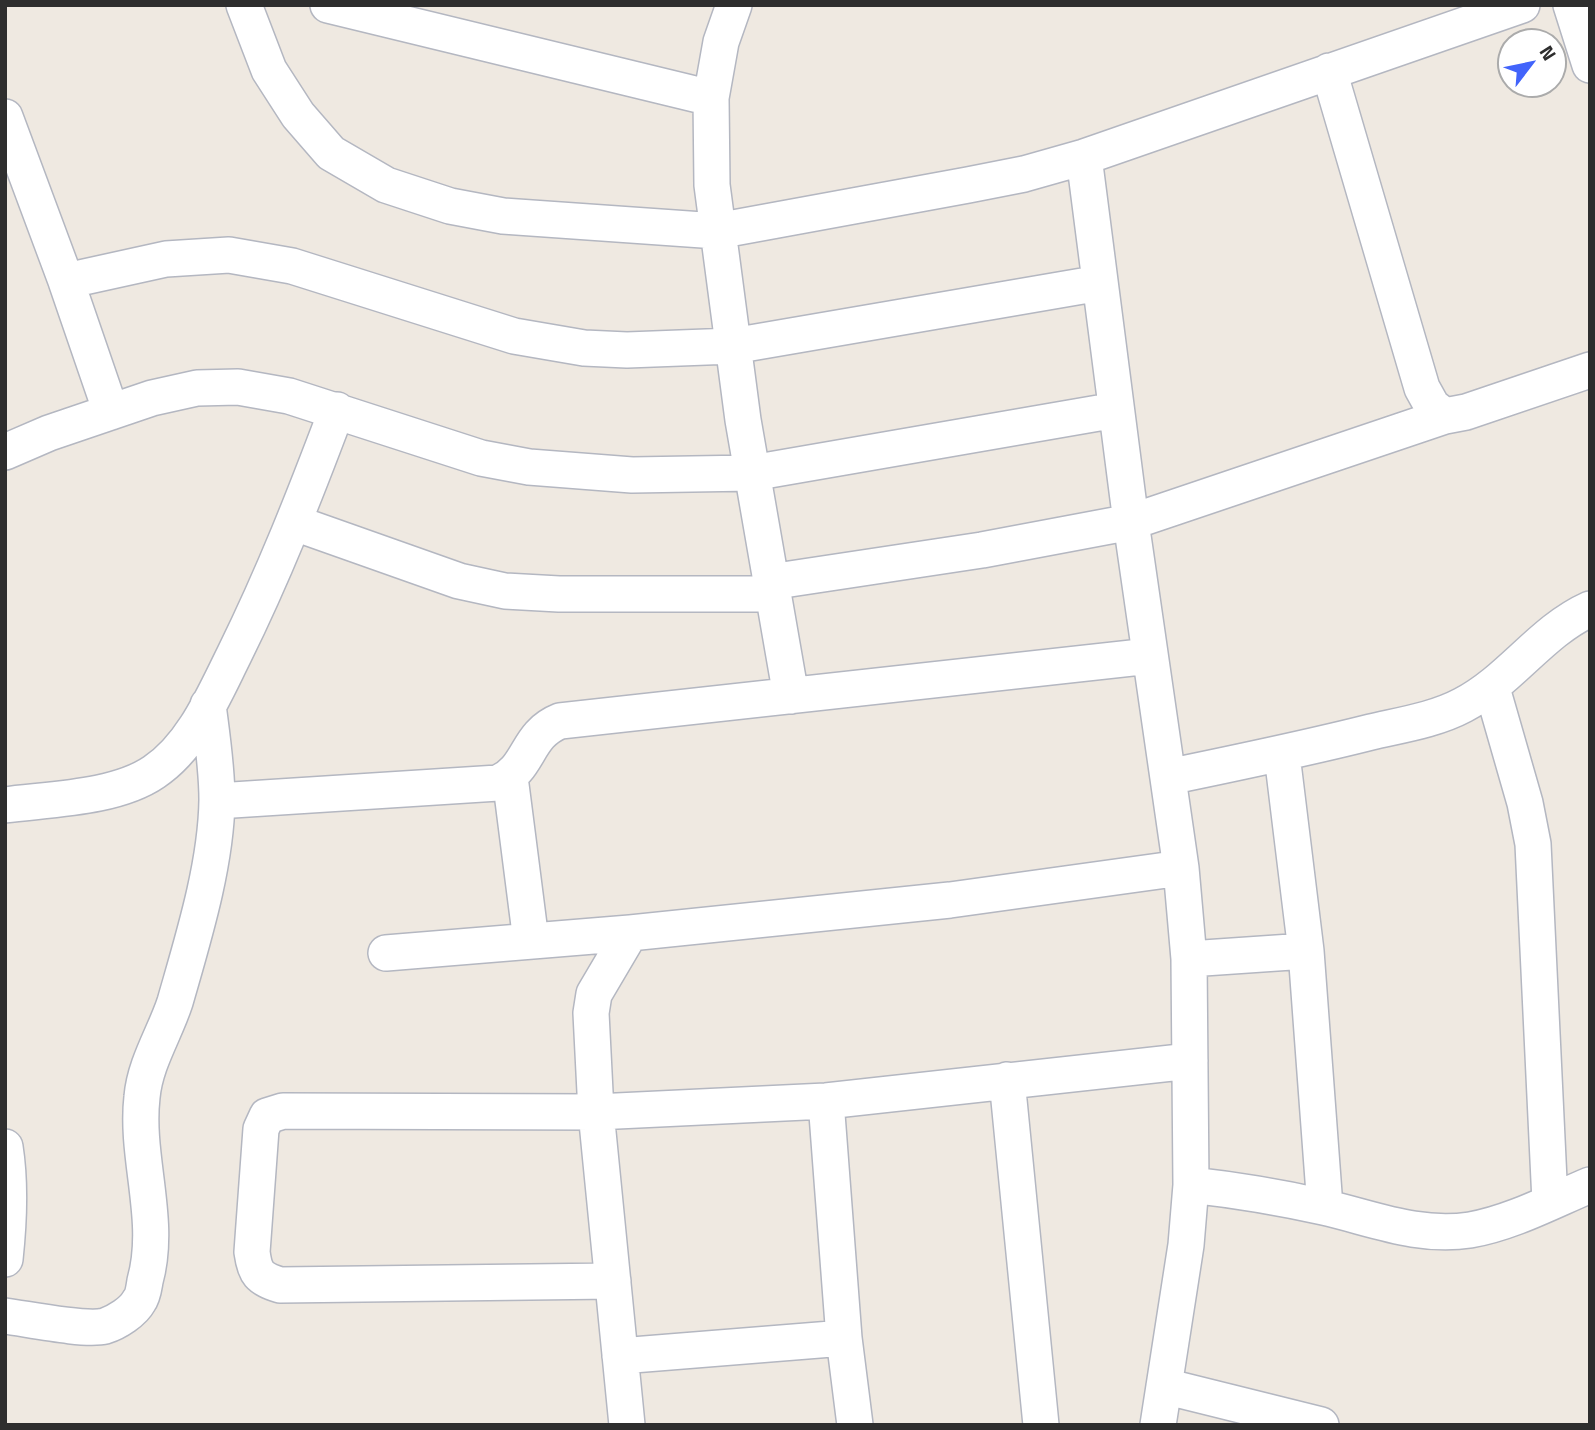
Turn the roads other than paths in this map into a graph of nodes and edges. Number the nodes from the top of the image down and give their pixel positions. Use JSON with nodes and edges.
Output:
{"nodes":[{"id":1,"x":244,"y":5,"type":"edge"},
{"id":2,"x":328,"y":5,"type":"edge"},
{"id":3,"x":734,"y":5,"type":"edge"},
{"id":4,"x":1522,"y":5,"type":"edge"},
{"id":5,"x":1571,"y":5,"type":"edge"},
{"id":6,"x":1590,"y":65,"type":"edge"},
{"id":7,"x":1329,"y":71,"type":"junction"},
{"id":8,"x":711,"y":98,"type":"junction"},
{"id":9,"x":5,"y":117,"type":"edge"},
{"id":10,"x":1084,"y":158,"type":"junction"},
{"id":11,"x":717,"y":231,"type":"junction"},
{"id":12,"x":66,"y":281,"type":"junction"},
{"id":13,"x":1100,"y":283,"type":"junction"},
{"id":14,"x":733,"y":346,"type":"junction"},
{"id":15,"x":1590,"y":370,"type":"edge"},
{"id":16,"x":337,"y":410,"type":"junction"},
{"id":17,"x":1116,"y":410,"type":"junction"},
{"id":18,"x":111,"y":412,"type":"junction"},
{"id":19,"x":1445,"y":415,"type":"junction"},
{"id":20,"x":5,"y":452,"type":"edge"},
{"id":21,"x":752,"y":473,"type":"junction"},
{"id":22,"x":1130,"y":522,"type":"junction"},
{"id":23,"x":295,"y":523,"type":"junction"},
{"id":24,"x":771,"y":588,"type":"junction"},
{"id":25,"x":1590,"y":608,"type":"edge"},
{"id":26,"x":1150,"y":656,"type":"junction"},
{"id":27,"x":1492,"y":688,"type":"junction"},
{"id":28,"x":791,"y":696,"type":"junction"},
{"id":29,"x":208,"y":705,"type":"junction"},
{"id":30,"x":1282,"y":755,"type":"junction"},
{"id":31,"x":510,"y":777,"type":"junction"},
{"id":32,"x":1168,"y":777,"type":"junction"},
{"id":33,"x":217,"y":801,"type":"junction"},
{"id":34,"x":5,"y":805,"type":"edge"},
{"id":35,"x":1181,"y":868,"type":"junction"},
{"id":36,"x":630,"y":933,"type":"junction"},
{"id":37,"x":531,"y":941,"type":"junction"},
{"id":38,"x":1306,"y":951,"type":"junction"},
{"id":39,"x":386,"y":953,"type":"dead end"},
{"id":40,"x":1189,"y":959,"type":"junction"},
{"id":41,"x":1190,"y":1061,"type":"junction"},
{"id":42,"x":1007,"y":1080,"type":"junction"},
{"id":43,"x":827,"y":1101,"type":"junction"},
{"id":44,"x":596,"y":1112,"type":"junction"},
{"id":45,"x":5,"y":1147,"type":"edge"},
{"id":46,"x":1191,"y":1185,"type":"junction"},
{"id":47,"x":1590,"y":1185,"type":"edge"},
{"id":48,"x":1550,"y":1202,"type":"junction"},
{"id":49,"x":1325,"y":1208,"type":"junction"},
{"id":50,"x":5,"y":1259,"type":"edge"},
{"id":51,"x":613,"y":1281,"type":"junction"},
{"id":52,"x":5,"y":1316,"type":"edge"},
{"id":53,"x":844,"y":1338,"type":"junction"},
{"id":54,"x":620,"y":1356,"type":"junction"},
{"id":55,"x":1164,"y":1386,"type":"junction"},
{"id":56,"x":627,"y":1425,"type":"edge"},
{"id":57,"x":855,"y":1425,"type":"edge"},
{"id":58,"x":1041,"y":1425,"type":"edge"},
{"id":59,"x":1158,"y":1425,"type":"edge"},
{"id":60,"x":1321,"y":1425,"type":"edge"}],
"edges":[{"from":1,"to":11,"type":"street"},
{"from":2,"to":8,"type":"street"},
{"from":3,"to":8,"type":"street"},
{"from":4,"to":7,"type":"street"},
{"from":5,"to":6,"type":"street"},
{"from":7,"to":10,"type":"street"},
{"from":7,"to":19,"type":"street"},
{"from":8,"to":11,"type":"street"},
{"from":9,"to":12,"type":"street"},
{"from":10,"to":11,"type":"street"},
{"from":10,"to":13,"type":"street"},
{"from":11,"to":14,"type":"street"},
{"from":12,"to":14,"type":"street"},
{"from":12,"to":18,"type":"street"},
{"from":13,"to":14,"type":"street"},
{"from":13,"to":17,"type":"street"},
{"from":14,"to":21,"type":"street"},
{"from":15,"to":19,"type":"street"},
{"from":16,"to":18,"type":"street"},
{"from":16,"to":21,"type":"street"},
{"from":16,"to":23,"type":"street"},
{"from":17,"to":21,"type":"street"},
{"from":17,"to":22,"type":"street"},
{"from":18,"to":20,"type":"street"},
{"from":19,"to":22,"type":"street"},
{"from":21,"to":24,"type":"street"},
{"from":22,"to":24,"type":"street"},
{"from":22,"to":26,"type":"street"},
{"from":23,"to":24,"type":"street"},
{"from":23,"to":29,"type":"street"},
{"from":24,"to":28,"type":"street"},
{"from":25,"to":27,"type":"street"},
{"from":26,"to":28,"type":"street"},
{"from":26,"to":32,"type":"street"},
{"from":27,"to":30,"type":"street"},
{"from":27,"to":48,"type":"street"},
{"from":28,"to":31,"type":"street"},
{"from":29,"to":33,"type":"street"},
{"from":29,"to":34,"type":"street"},
{"from":30,"to":32,"type":"street"},
{"from":30,"to":38,"type":"street"},
{"from":31,"to":33,"type":"street"},
{"from":31,"to":37,"type":"street"},
{"from":32,"to":35,"type":"street"},
{"from":33,"to":52,"type":"street"},
{"from":35,"to":36,"type":"street"},
{"from":35,"to":40,"type":"street"},
{"from":36,"to":37,"type":"street"},
{"from":36,"to":44,"type":"street"},
{"from":37,"to":39,"type":"street"},
{"from":38,"to":40,"type":"street"},
{"from":38,"to":49,"type":"street"},
{"from":40,"to":41,"type":"street"},
{"from":41,"to":42,"type":"street"},
{"from":41,"to":46,"type":"street"},
{"from":42,"to":43,"type":"street"},
{"from":42,"to":58,"type":"street"},
{"from":43,"to":44,"type":"street"},
{"from":43,"to":53,"type":"street"},
{"from":44,"to":51,"type":"street"},
{"from":44,"to":51,"type":"street"},
{"from":45,"to":50,"type":"street"},
{"from":46,"to":49,"type":"street"},
{"from":46,"to":55,"type":"street"},
{"from":47,"to":48,"type":"street"},
{"from":48,"to":49,"type":"street"},
{"from":51,"to":54,"type":"street"},
{"from":53,"to":54,"type":"street"},
{"from":53,"to":57,"type":"street"},
{"from":54,"to":56,"type":"street"},
{"from":55,"to":59,"type":"street"},
{"from":55,"to":60,"type":"street"}]}
